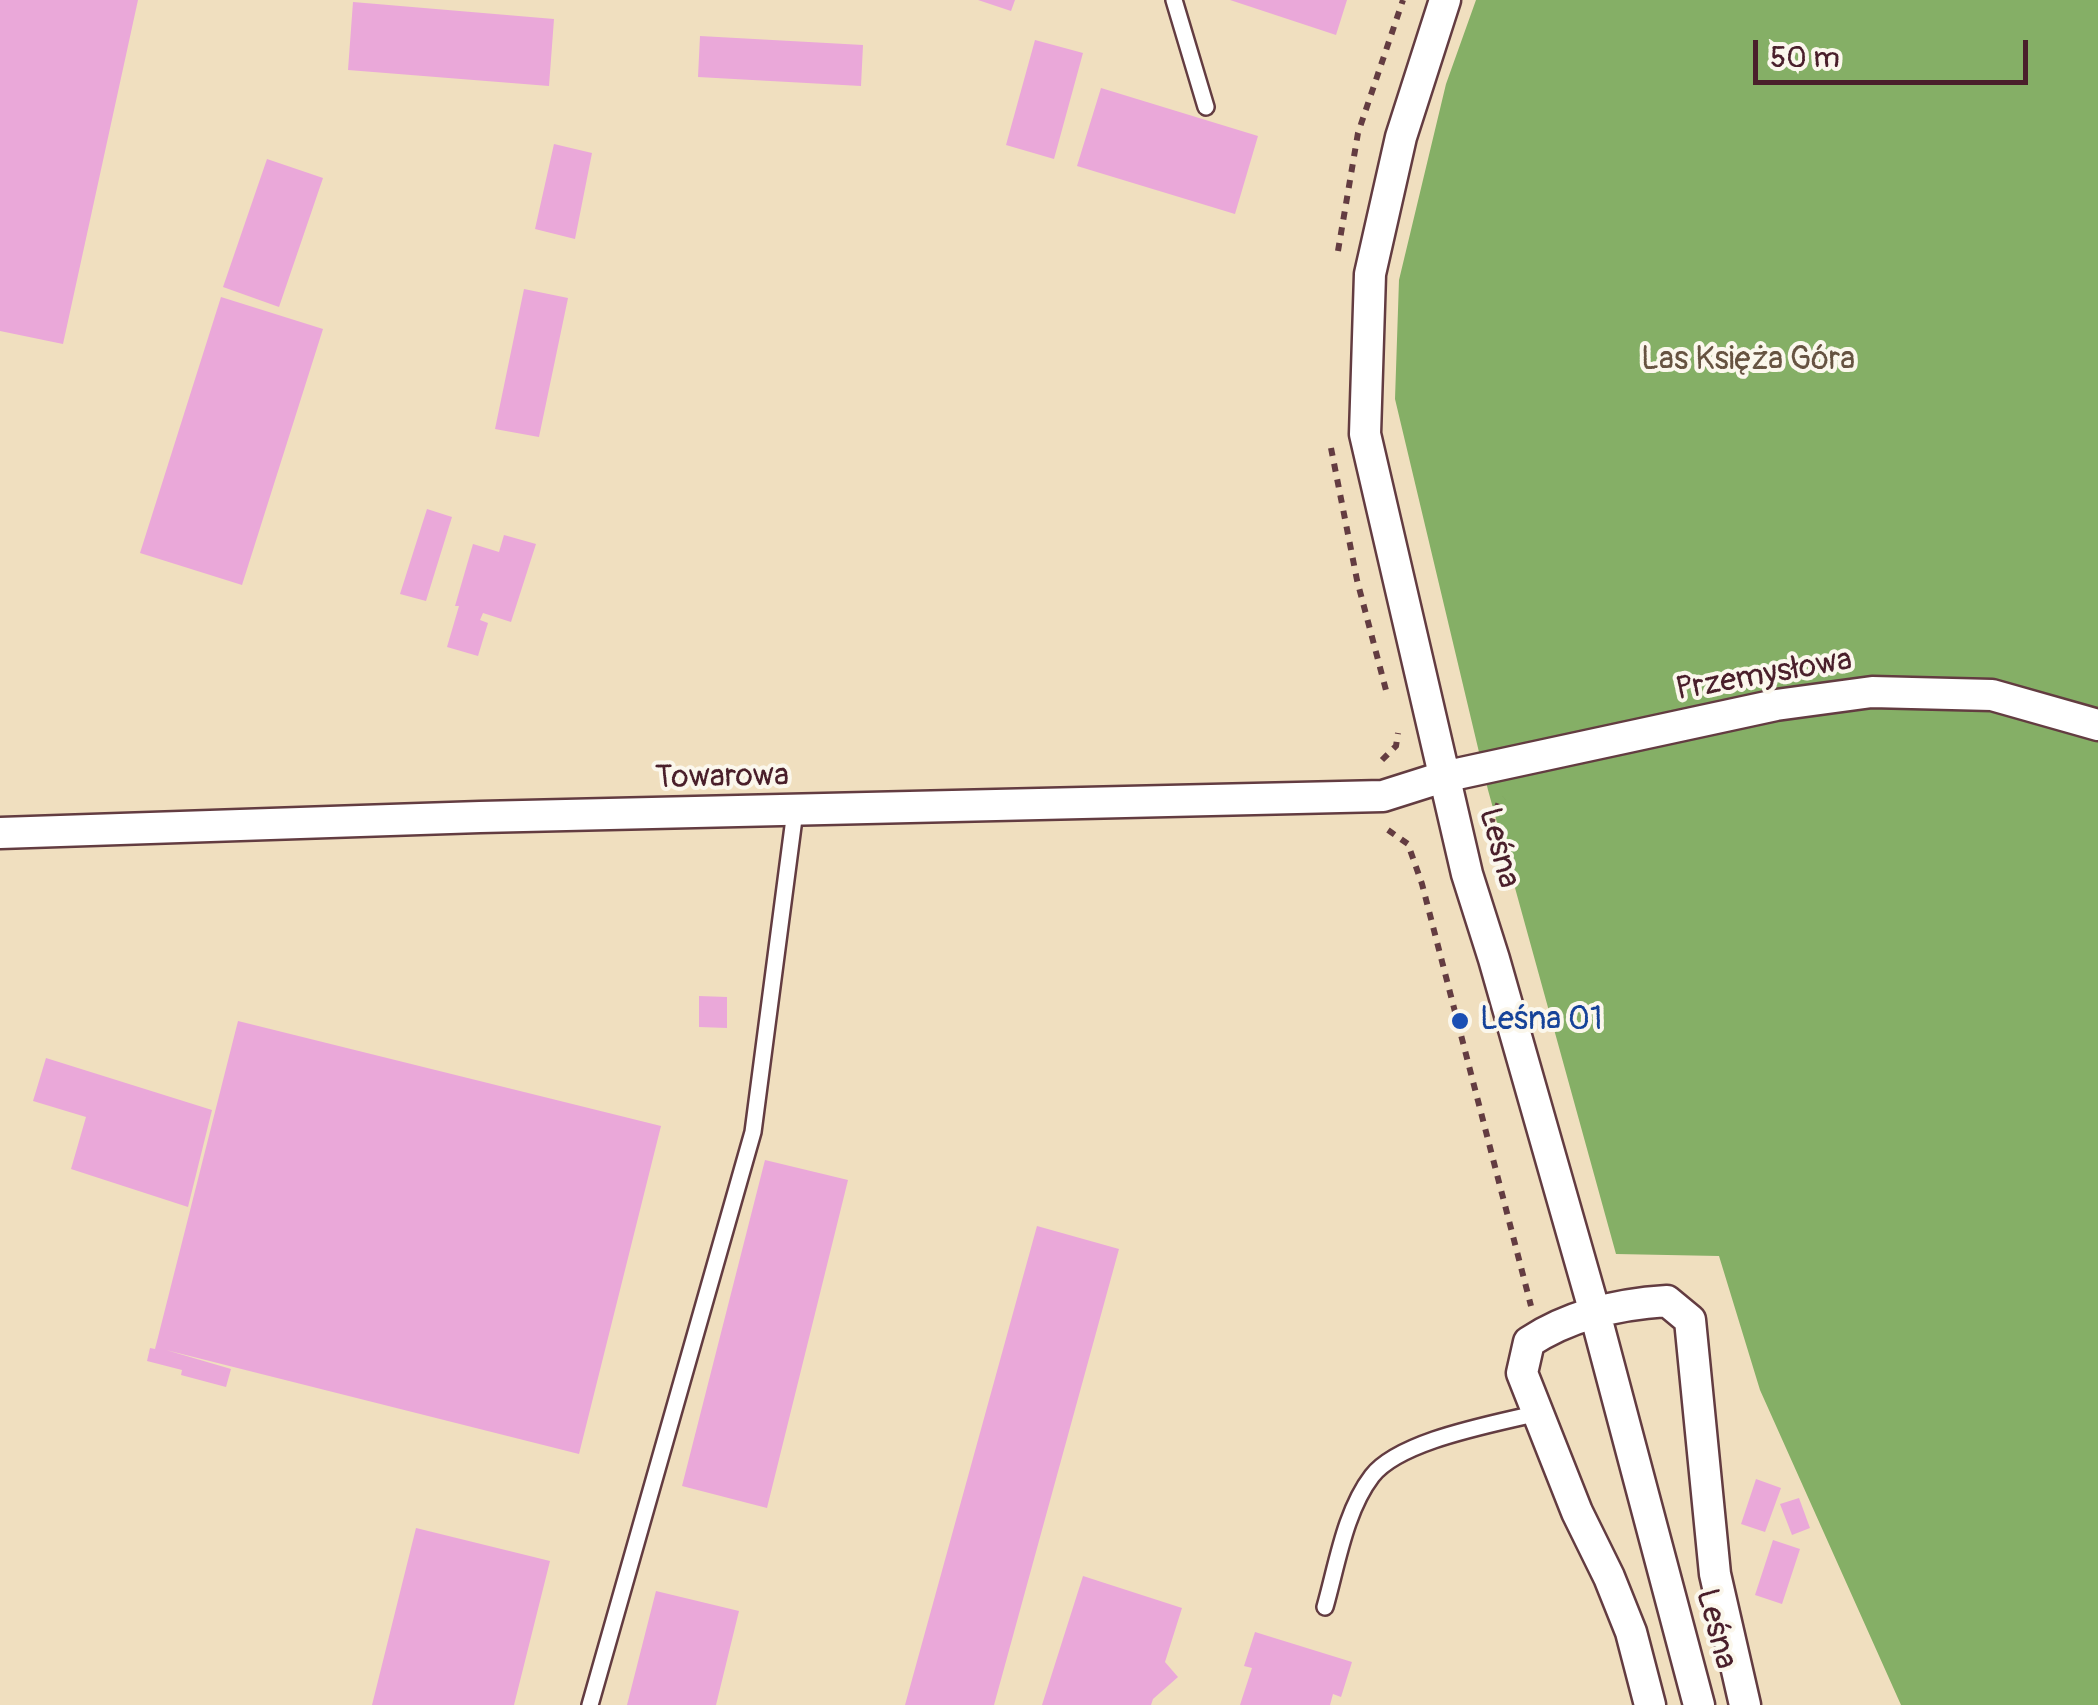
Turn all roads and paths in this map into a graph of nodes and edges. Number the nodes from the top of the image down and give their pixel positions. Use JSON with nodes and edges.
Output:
{"nodes":[{"id":1,"x":1174,"y":0,"type":"edge"},
{"id":2,"x":1445,"y":0,"type":"edge"},
{"id":3,"x":1206,"y":107,"type":"dead end"},
{"id":4,"x":2098,"y":725,"type":"edge"},
{"id":5,"x":1398,"y":733,"type":"dead end"},
{"id":6,"x":1380,"y":774,"type":"dead end"},
{"id":7,"x":1443,"y":777,"type":"junction"},
{"id":8,"x":1516,"y":788,"type":"dead end"},
{"id":9,"x":794,"y":811,"type":"junction"},
{"id":10,"x":1386,"y":818,"type":"dead end"},
{"id":11,"x":0,"y":833,"type":"edge"},
{"id":12,"x":1492,"y":842,"type":"dead end"},
{"id":13,"x":1436,"y":881,"type":"dead end"},
{"id":14,"x":1422,"y":884,"type":"junction"},
{"id":15,"x":1595,"y":1313,"type":"junction"},
{"id":16,"x":1538,"y":1336,"type":"junction"},
{"id":17,"x":1538,"y":1413,"type":"junction"},
{"id":18,"x":1325,"y":1607,"type":"dead end"},
{"id":19,"x":590,"y":1705,"type":"edge"},
{"id":20,"x":1650,"y":1705,"type":"edge"},
{"id":21,"x":1700,"y":1705,"type":"edge"},
{"id":22,"x":1745,"y":1705,"type":"edge"}],
"edges":[{"from":1,"to":3,"type":"lane"},
{"from":2,"to":7,"type":"street","name":"Leśna"},
{"from":4,"to":7,"type":"street","name":"Przemysłowa"},
{"from":5,"to":6,"type":"path"},
{"from":7,"to":9,"type":"street","name":"Towarowa"},
{"from":7,"to":15,"type":"street","name":"Leśna"},
{"from":8,"to":12,"type":"path"},
{"from":9,"to":11,"type":"street","name":"Towarowa"},
{"from":9,"to":19,"type":"lane"},
{"from":10,"to":14,"type":"path"},
{"from":13,"to":14,"type":"path"},
{"from":14,"to":16,"type":"path"},
{"from":15,"to":16,"type":"street"},
{"from":15,"to":21,"type":"street","name":"Leśna"},
{"from":15,"to":22,"type":"street"},
{"from":16,"to":17,"type":"street"},
{"from":17,"to":18,"type":"lane"},
{"from":17,"to":20,"type":"street"}]}
